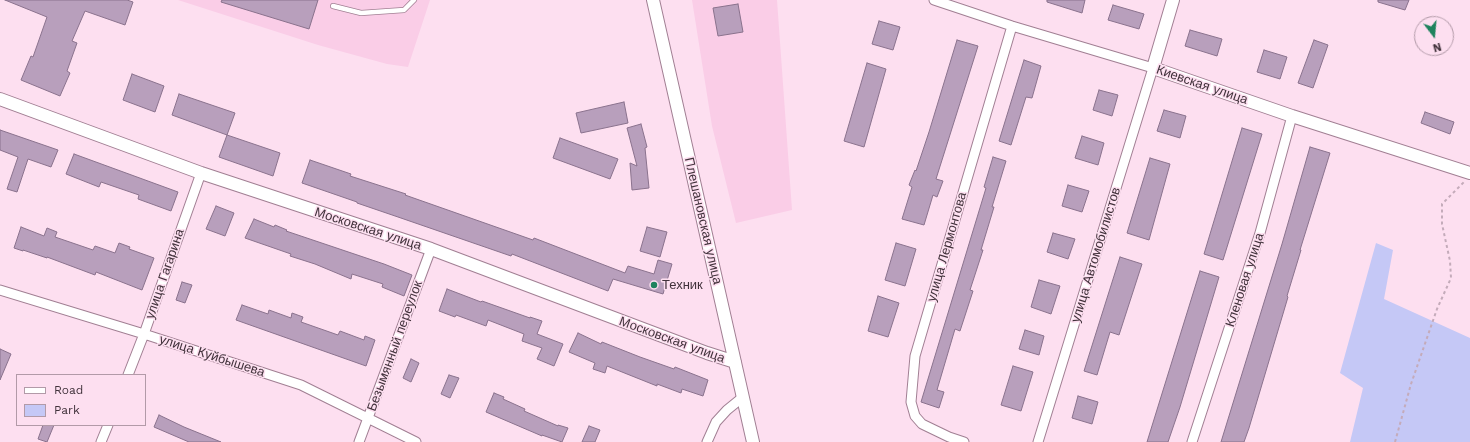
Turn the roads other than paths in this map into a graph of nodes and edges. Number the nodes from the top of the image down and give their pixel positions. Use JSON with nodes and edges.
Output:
{"nodes":[{"id":1,"x":414,"y":0,"type":"edge"},
{"id":2,"x":653,"y":0,"type":"edge"},
{"id":3,"x":934,"y":0,"type":"edge"},
{"id":4,"x":1173,"y":0,"type":"edge"},
{"id":5,"x":333,"y":6,"type":"dead end"},
{"id":6,"x":1012,"y":26,"type":"junction"},
{"id":7,"x":1153,"y":68,"type":"junction"},
{"id":8,"x":0,"y":99,"type":"edge"},
{"id":9,"x":1292,"y":116,"type":"junction"},
{"id":10,"x":201,"y":173,"type":"junction"},
{"id":11,"x":1468,"y":176,"type":"edge"},
{"id":12,"x":431,"y":249,"type":"junction"},
{"id":13,"x":0,"y":290,"type":"edge"},
{"id":14,"x":144,"y":334,"type":"junction"},
{"id":15,"x":735,"y":362,"type":"junction"},
{"id":16,"x":128,"y":374,"type":"edge"},
{"id":17,"x":743,"y":397,"type":"junction"},
{"id":18,"x":368,"y":419,"type":"junction"},
{"id":19,"x":108,"y":426,"type":"edge"},
{"id":20,"x":101,"y":442,"type":"edge"},
{"id":21,"x":359,"y":442,"type":"edge"},
{"id":22,"x":416,"y":442,"type":"edge"},
{"id":23,"x":707,"y":442,"type":"edge"},
{"id":24,"x":753,"y":442,"type":"edge"},
{"id":25,"x":964,"y":442,"type":"edge"},
{"id":26,"x":1038,"y":442,"type":"edge"},
{"id":27,"x":1192,"y":442,"type":"edge"}],
"edges":[{"from":1,"to":5,"type":"lane"},
{"from":2,"to":15,"type":"street","name":"Плешановская улица"},
{"from":3,"to":6,"type":"street","name":"Киевская улица"},
{"from":4,"to":7,"type":"street"},
{"from":6,"to":7,"type":"street","name":"Киевская улица"},
{"from":6,"to":25,"type":"street","name":"улица Лермонтова"},
{"from":7,"to":9,"type":"street","name":"Киевская улица"},
{"from":7,"to":26,"type":"street","name":"улица Автомобилистов"},
{"from":8,"to":10,"type":"street","name":"Московская улица"},
{"from":9,"to":11,"type":"street","name":"Киевская улица"},
{"from":9,"to":27,"type":"street","name":"Кленовая улица"},
{"from":10,"to":12,"type":"street","name":"Московская улица"},
{"from":10,"to":14,"type":"street","name":"улица Гагарина"},
{"from":12,"to":15,"type":"street","name":"Московская улица"},
{"from":12,"to":18,"type":"street","name":"Безымянный переулок"},
{"from":13,"to":14,"type":"street","name":"улица Куйбышева"},
{"from":14,"to":16,"type":"street","name":"улица Гагарина"},
{"from":14,"to":18,"type":"street","name":"улица Куйбышева"},
{"from":15,"to":17,"type":"street","name":"Плешановская улица"},
{"from":17,"to":23,"type":"street"},
{"from":17,"to":24,"type":"street","name":"Плешановская улица"},
{"from":18,"to":21,"type":"street","name":"Безымянный переулок"},
{"from":18,"to":22,"type":"street","name":"улица Куйбышева"},
{"from":19,"to":20,"type":"street"}]}
